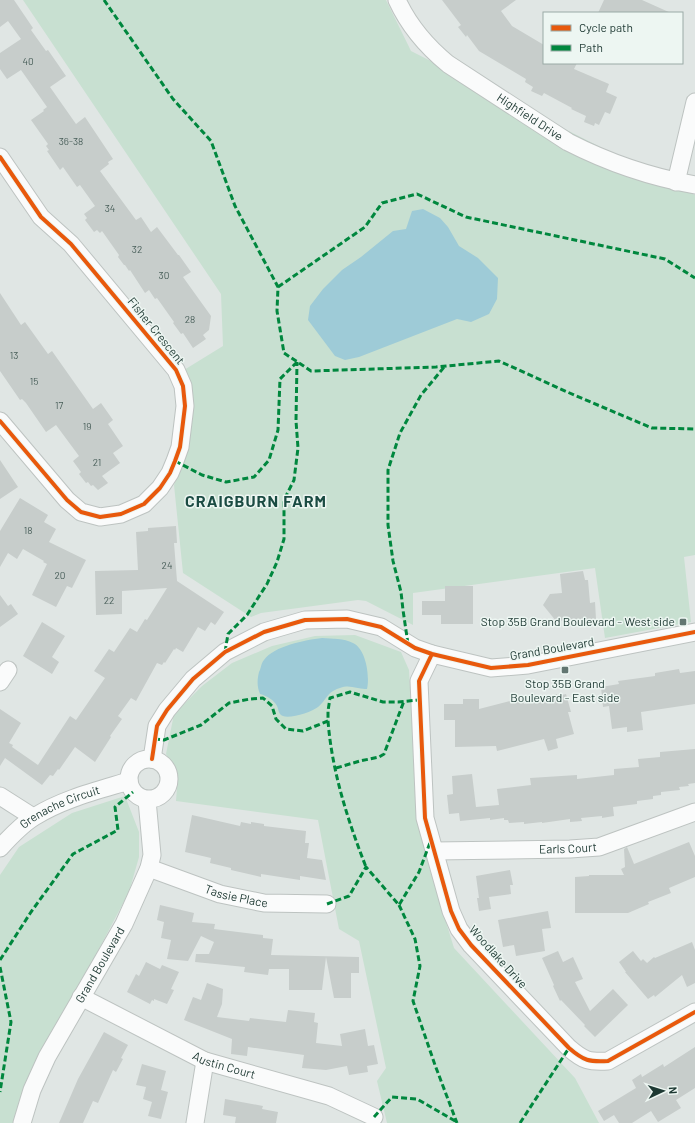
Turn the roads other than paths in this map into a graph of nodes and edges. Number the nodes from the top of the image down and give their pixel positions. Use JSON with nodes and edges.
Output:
{"nodes":[{"id":1,"x":397,"y":0,"type":"edge"},
{"id":2,"x":695,"y":102,"type":"edge"},
{"id":3,"x":0,"y":157,"type":"edge"},
{"id":4,"x":676,"y":182,"type":"junction"},
{"id":5,"x":695,"y":185,"type":"edge"},
{"id":6,"x":0,"y":421,"type":"edge"},
{"id":7,"x":695,"y":632,"type":"edge"},
{"id":8,"x":432,"y":654,"type":"junction"},
{"id":9,"x":152,"y":759,"type":"junction"},
{"id":10,"x":128,"y":781,"type":"junction"},
{"id":11,"x":0,"y":796,"type":"edge"},
{"id":12,"x":148,"y":800,"type":"junction"},
{"id":13,"x":695,"y":812,"type":"edge"},
{"id":14,"x":33,"y":817,"type":"junction"},
{"id":15,"x":0,"y":848,"type":"edge"},
{"id":16,"x":434,"y":851,"type":"junction"},
{"id":17,"x":149,"y":868,"type":"junction"},
{"id":18,"x":327,"y":904,"type":"dead end"},
{"id":19,"x":81,"y":997,"type":"junction"},
{"id":20,"x":695,"y":1012,"type":"edge"},
{"id":21,"x":205,"y":1061,"type":"junction"},
{"id":22,"x":374,"y":1117,"type":"dead end"},
{"id":23,"x":22,"y":1123,"type":"edge"},
{"id":24,"x":195,"y":1123,"type":"edge"}],
"edges":[{"from":1,"to":4,"type":"street","name":"Highfield Drive"},
{"from":2,"to":4,"type":"street"},
{"from":3,"to":6,"type":"street","name":"Fisher Crescent"},
{"from":4,"to":5,"type":"street","name":"Highfield Drive"},
{"from":7,"to":8,"type":"street","name":"Grand Boulevard"},
{"from":8,"to":9,"type":"street","name":"Grand Boulevard"},
{"from":8,"to":16,"type":"street","name":"Woodlake Drive"},
{"from":9,"to":10,"type":"street"},
{"from":9,"to":12,"type":"street"},
{"from":10,"to":12,"type":"street"},
{"from":10,"to":14,"type":"street","name":"Grenache Circuit"},
{"from":11,"to":14,"type":"street"},
{"from":12,"to":17,"type":"street","name":"Grand Boulevard"},
{"from":13,"to":16,"type":"street","name":"Earls Court"},
{"from":14,"to":15,"type":"street","name":"Grenache Circuit"},
{"from":16,"to":20,"type":"street","name":"Woodlake Drive"},
{"from":17,"to":18,"type":"street","name":"Tassie Place"},
{"from":17,"to":19,"type":"street","name":"Grand Boulevard"},
{"from":19,"to":21,"type":"street","name":"Austin Court"},
{"from":19,"to":23,"type":"street","name":"Grand Boulevard"},
{"from":21,"to":22,"type":"street","name":"Austin Court"},
{"from":21,"to":24,"type":"street"}]}
